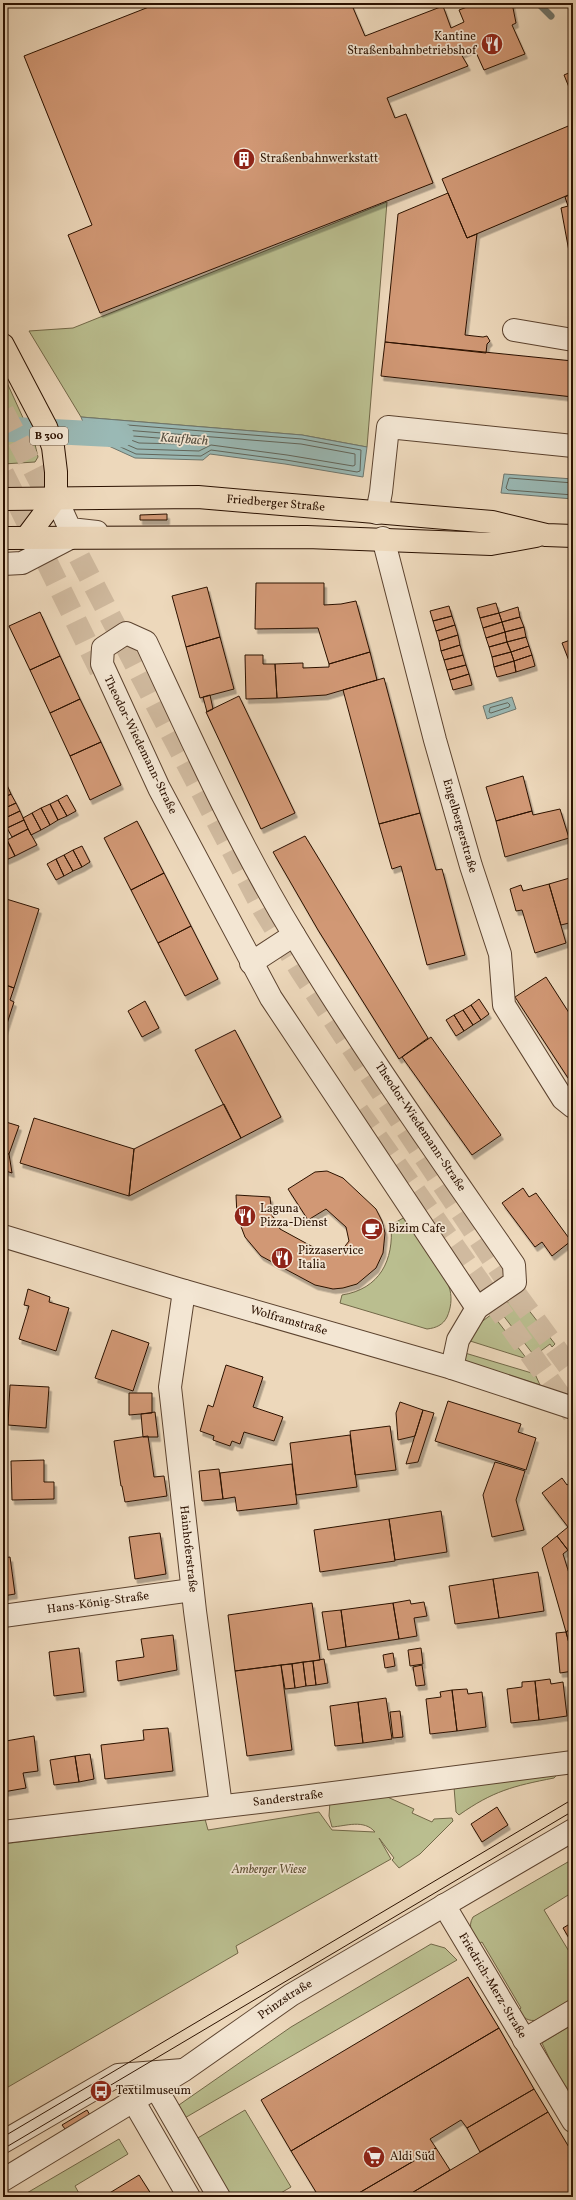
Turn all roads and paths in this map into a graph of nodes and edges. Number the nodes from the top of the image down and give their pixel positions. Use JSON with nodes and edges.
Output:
{"nodes":[{"id":1,"x":514,"y":330,"type":"dead end"},
{"id":2,"x":573,"y":340,"type":"edge"},
{"id":3,"x":3,"y":345,"type":"edge"},
{"id":4,"x":573,"y":446,"type":"edge"},
{"id":5,"x":56,"y":498,"type":"junction"},
{"id":6,"x":3,"y":499,"type":"edge"},
{"id":7,"x":377,"y":513,"type":"junction"},
{"id":8,"x":546,"y":535,"type":"junction"},
{"id":9,"x":573,"y":536,"type":"edge"},
{"id":10,"x":72,"y":537,"type":"junction"},
{"id":11,"x":3,"y":538,"type":"edge"},
{"id":12,"x":26,"y":538,"type":"junction"},
{"id":13,"x":383,"y":538,"type":"junction"},
{"id":14,"x":3,"y":564,"type":"edge"},
{"id":15,"x":294,"y":935,"type":"junction"},
{"id":16,"x":251,"y":963,"type":"junction"},
{"id":17,"x":568,"y":1103,"type":"edge"},
{"id":18,"x":3,"y":1236,"type":"edge"},
{"id":19,"x":184,"y":1291,"type":"junction"},
{"id":20,"x":477,"y":1308,"type":"junction"},
{"id":21,"x":452,"y":1368,"type":"junction"},
{"id":22,"x":573,"y":1408,"type":"edge"},
{"id":23,"x":192,"y":1590,"type":"junction"},
{"id":24,"x":3,"y":1616,"type":"edge"},
{"id":25,"x":573,"y":1762,"type":"edge"},
{"id":26,"x":221,"y":1806,"type":"junction"},
{"id":27,"x":573,"y":1830,"type":"edge"},
{"id":28,"x":3,"y":1832,"type":"edge"},
{"id":29,"x":444,"y":1905,"type":"junction"},
{"id":30,"x":573,"y":2012,"type":"edge"},
{"id":31,"x":524,"y":2040,"type":"junction"},
{"id":32,"x":184,"y":2070,"type":"junction"},
{"id":33,"x":156,"y":2088,"type":"junction"},
{"id":34,"x":134,"y":2102,"type":"junction"},
{"id":35,"x":573,"y":2121,"type":"edge"},
{"id":36,"x":3,"y":2142,"type":"edge"},
{"id":37,"x":3,"y":2180,"type":"edge"},
{"id":38,"x":188,"y":2197,"type":"edge"},
{"id":39,"x":219,"y":2197,"type":"edge"}],
"edges":[{"from":1,"to":2,"type":"street"},
{"from":3,"to":5,"type":"main road","number":"B 300"},
{"from":4,"to":7,"type":"street"},
{"from":5,"to":6,"type":"main road","name":"Friedberger Straße"},
{"from":5,"to":7,"type":"main road","name":"Friedberger Straße"},
{"from":5,"to":8,"type":"street"},
{"from":5,"to":12,"type":"main road"},
{"from":7,"to":8,"type":"main road","name":"Friedberger Straße"},
{"from":8,"to":9,"type":"main road","name":"Friedberger Straße"},
{"from":8,"to":13,"type":"main road","name":"Friedberger Straße"},
{"from":10,"to":12,"type":"main road","name":"Friedberger Straße"},
{"from":10,"to":13,"type":"main road","name":"Friedberger Straße"},
{"from":10,"to":14,"type":"street","name":"Friedberger Straße"},
{"from":11,"to":12,"type":"main road","name":"Friedberger Straße"},
{"from":13,"to":17,"type":"street","name":"Engelbergerstraße"},
{"from":15,"to":16,"type":"street"},
{"from":15,"to":16,"type":"street","name":"Theodor-Wiedemann-Straße"},
{"from":15,"to":20,"type":"street","name":"Theodor-Wiedemann-Straße"},
{"from":16,"to":20,"type":"street","name":"Theodor-Wiedemann-Straße"},
{"from":18,"to":19,"type":"street","name":"Wolframstraße"},
{"from":19,"to":21,"type":"street","name":"Wolframstraße"},
{"from":19,"to":23,"type":"street","name":"Hainhoferstraße"},
{"from":20,"to":21,"type":"street","name":"Theodor-Wiedemann-Straße"},
{"from":21,"to":22,"type":"street","name":"Wolframstraße"},
{"from":23,"to":24,"type":"street","name":"Hans-König-Straße"},
{"from":23,"to":26,"type":"street","name":"Hainhoferstraße"},
{"from":25,"to":26,"type":"street","name":"Sanderstraße"},
{"from":26,"to":28,"type":"street","name":"Sanderstraße"},
{"from":27,"to":29,"type":"street","name":"Prinzstraße"},
{"from":29,"to":31,"type":"street","name":"Friedrich-Merz-Straße"},
{"from":29,"to":32,"type":"street","name":"Prinzstraße"},
{"from":30,"to":31,"type":"street","name":"Friedrich-Merz-Straße"},
{"from":31,"to":35,"type":"street"},
{"from":32,"to":33,"type":"street","name":"Prinzstraße"},
{"from":32,"to":36,"type":"street"},
{"from":33,"to":34,"type":"street","name":"Prinzstraße"},
{"from":33,"to":39,"type":"street"},
{"from":34,"to":37,"type":"street","name":"Prinzstraße"},
{"from":34,"to":38,"type":"street"}]}
